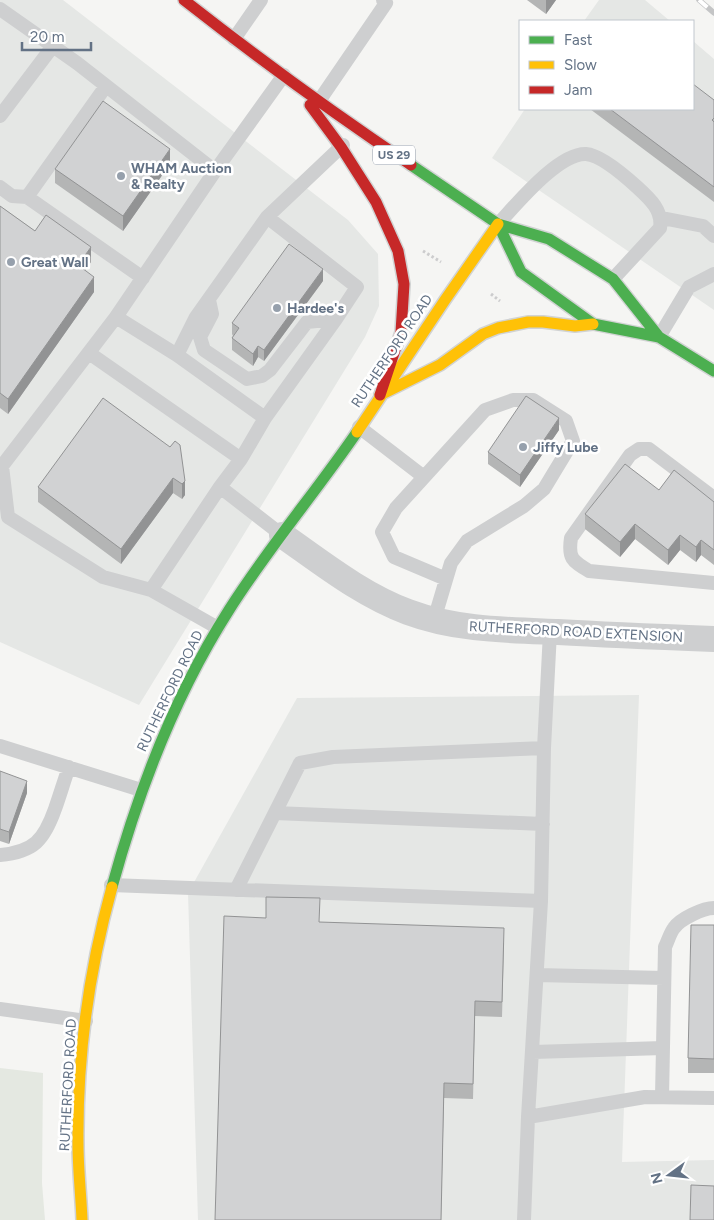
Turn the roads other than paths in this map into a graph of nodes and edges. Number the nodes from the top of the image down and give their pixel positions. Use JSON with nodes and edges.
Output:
{"nodes":[{"id":1,"x":184,"y":0,"type":"edge"},
{"id":2,"x":262,"y":0,"type":"edge"},
{"id":3,"x":383,"y":0,"type":"edge"},
{"id":4,"x":0,"y":9,"type":"edge"},
{"id":5,"x":234,"y":39,"type":"junction"},
{"id":6,"x":52,"y":46,"type":"junction"},
{"id":7,"x":289,"y":79,"type":"junction"},
{"id":8,"x":106,"y":86,"type":"junction"},
{"id":9,"x":319,"y":101,"type":"junction"},
{"id":10,"x":0,"y":116,"type":"edge"},
{"id":11,"x":355,"y":128,"type":"junction"},
{"id":12,"x":340,"y":147,"type":"junction"},
{"id":13,"x":215,"y":171,"type":"junction"},
{"id":14,"x":0,"y":187,"type":"edge"},
{"id":15,"x":27,"y":197,"type":"junction"},
{"id":16,"x":267,"y":217,"type":"junction"},
{"id":17,"x":662,"y":218,"type":"junction"},
{"id":18,"x":498,"y":224,"type":"junction"},
{"id":19,"x":714,"y":236,"type":"edge"},
{"id":20,"x":714,"y":274,"type":"edge"},
{"id":21,"x":143,"y":278,"type":"junction"},
{"id":22,"x":613,"y":280,"type":"junction"},
{"id":23,"x":209,"y":300,"type":"junction"},
{"id":24,"x":116,"y":317,"type":"junction"},
{"id":25,"x":336,"y":319,"type":"junction"},
{"id":26,"x":593,"y":324,"type":"junction"},
{"id":27,"x":660,"y":336,"type":"junction"},
{"id":28,"x":88,"y":353,"type":"junction"},
{"id":29,"x":177,"y":355,"type":"junction"},
{"id":30,"x":714,"y":371,"type":"edge"},
{"id":31,"x":380,"y":395,"type":"junction"},
{"id":32,"x":265,"y":418,"type":"junction"},
{"id":33,"x":359,"y":427,"type":"junction"},
{"id":34,"x":241,"y":459,"type":"junction"},
{"id":35,"x":424,"y":477,"type":"junction"},
{"id":36,"x":220,"y":487,"type":"junction"},
{"id":37,"x":714,"y":498,"type":"edge"},
{"id":38,"x":282,"y":535,"type":"junction"},
{"id":39,"x":446,"y":579,"type":"junction"},
{"id":40,"x":714,"y":583,"type":"edge"},
{"id":41,"x":151,"y":590,"type":"junction"},
{"id":42,"x":434,"y":620,"type":"junction"},
{"id":43,"x":218,"y":628,"type":"junction"},
{"id":44,"x":550,"y":632,"type":"junction"},
{"id":45,"x":714,"y":639,"type":"edge"},
{"id":46,"x":0,"y":746,"type":"edge"},
{"id":47,"x":544,"y":748,"type":"junction"},
{"id":48,"x":69,"y":767,"type":"junction"},
{"id":49,"x":141,"y":790,"type":"junction"},
{"id":50,"x":275,"y":813,"type":"junction"},
{"id":51,"x":542,"y":824,"type":"junction"},
{"id":52,"x":0,"y":855,"type":"edge"},
{"id":53,"x":111,"y":885,"type":"junction"},
{"id":54,"x":236,"y":890,"type":"junction"},
{"id":55,"x":541,"y":901,"type":"junction"},
{"id":56,"x":714,"y":908,"type":"edge"},
{"id":57,"x":537,"y":975,"type":"junction"},
{"id":58,"x":664,"y":978,"type":"junction"},
{"id":59,"x":0,"y":1008,"type":"edge"},
{"id":60,"x":86,"y":1021,"type":"junction"},
{"id":61,"x":663,"y":1048,"type":"junction"},
{"id":62,"x":532,"y":1052,"type":"junction"},
{"id":63,"x":662,"y":1097,"type":"junction"},
{"id":64,"x":714,"y":1098,"type":"edge"},
{"id":65,"x":528,"y":1117,"type":"junction"},
{"id":66,"x":82,"y":1220,"type":"edge"},
{"id":67,"x":524,"y":1220,"type":"edge"}],
"edges":[{"from":1,"to":5,"type":"main road","number":"US 29"},
{"from":2,"to":5,"type":"lane"},
{"from":3,"to":9,"type":"lane"},
{"from":4,"to":6,"type":"lane"},
{"from":5,"to":7,"type":"main road","number":"US 29"},
{"from":6,"to":8,"type":"lane"},
{"from":6,"to":10,"type":"lane"},
{"from":7,"to":9,"type":"main road","number":"US 29"},
{"from":7,"to":12,"type":"main road"},
{"from":7,"to":13,"type":"lane"},
{"from":8,"to":13,"type":"lane"},
{"from":8,"to":15,"type":"lane"},
{"from":9,"to":11,"type":"main road","number":"US 29"},
{"from":11,"to":12,"type":"lane"},
{"from":11,"to":18,"type":"main road","number":"US 29"},
{"from":12,"to":16,"type":"lane"},
{"from":12,"to":31,"type":"main road"},
{"from":13,"to":21,"type":"lane"},
{"from":14,"to":15,"type":"lane"},
{"from":15,"to":21,"type":"lane"},
{"from":16,"to":23,"type":"lane"},
{"from":16,"to":25,"type":"lane"},
{"from":17,"to":18,"type":"lane"},
{"from":17,"to":19,"type":"lane"},
{"from":17,"to":22,"type":"lane"},
{"from":18,"to":22,"type":"main road","number":"US 29"},
{"from":18,"to":26,"type":"main road","number":"US 29"},
{"from":18,"to":31,"type":"main road","name":"RUTHERFORD ROAD"},
{"from":20,"to":27,"type":"lane"},
{"from":21,"to":24,"type":"lane"},
{"from":22,"to":27,"type":"main road","number":"US 29"},
{"from":23,"to":25,"type":"lane"},
{"from":23,"to":29,"type":"lane"},
{"from":24,"to":28,"type":"lane"},
{"from":24,"to":29,"type":"lane"},
{"from":25,"to":32,"type":"lane"},
{"from":26,"to":27,"type":"main road","number":"US 29"},
{"from":26,"to":31,"type":"main road"},
{"from":27,"to":30,"type":"main road","number":"US 29"},
{"from":28,"to":34,"type":"lane"},
{"from":28,"to":41,"type":"lane"},
{"from":29,"to":32,"type":"lane"},
{"from":31,"to":33,"type":"main road","name":"RUTHERFORD ROAD"},
{"from":32,"to":34,"type":"lane"},
{"from":33,"to":35,"type":"lane"},
{"from":33,"to":38,"type":"main road","name":"RUTHERFORD ROAD"},
{"from":34,"to":36,"type":"lane"},
{"from":35,"to":39,"type":"lane"},
{"from":35,"to":39,"type":"lane"},
{"from":36,"to":38,"type":"lane"},
{"from":36,"to":41,"type":"lane"},
{"from":37,"to":40,"type":"lane"},
{"from":38,"to":42,"type":"street","name":"RUTHERFORD ROAD EXTENSION"},
{"from":38,"to":43,"type":"main road","name":"RUTHERFORD ROAD"},
{"from":39,"to":42,"type":"lane"},
{"from":41,"to":43,"type":"lane"},
{"from":42,"to":44,"type":"street","name":"RUTHERFORD ROAD EXTENSION"},
{"from":43,"to":49,"type":"main road","name":"RUTHERFORD ROAD"},
{"from":44,"to":45,"type":"street","name":"RUTHERFORD ROAD EXTENSION"},
{"from":44,"to":47,"type":"lane"},
{"from":46,"to":48,"type":"lane"},
{"from":47,"to":50,"type":"lane"},
{"from":47,"to":51,"type":"lane"},
{"from":48,"to":49,"type":"lane"},
{"from":48,"to":52,"type":"lane"},
{"from":49,"to":53,"type":"main road","name":"RUTHERFORD ROAD"},
{"from":50,"to":51,"type":"lane"},
{"from":50,"to":54,"type":"lane"},
{"from":51,"to":55,"type":"lane"},
{"from":53,"to":54,"type":"lane"},
{"from":53,"to":60,"type":"main road","name":"RUTHERFORD ROAD"},
{"from":54,"to":55,"type":"lane"},
{"from":55,"to":57,"type":"lane"},
{"from":56,"to":58,"type":"lane"},
{"from":57,"to":58,"type":"lane"},
{"from":57,"to":62,"type":"lane"},
{"from":58,"to":61,"type":"lane"},
{"from":59,"to":60,"type":"lane"},
{"from":60,"to":66,"type":"main road","name":"RUTHERFORD ROAD"},
{"from":61,"to":62,"type":"lane"},
{"from":61,"to":63,"type":"lane"},
{"from":62,"to":65,"type":"lane"},
{"from":63,"to":64,"type":"lane"},
{"from":63,"to":65,"type":"lane"},
{"from":65,"to":67,"type":"lane"}]}
